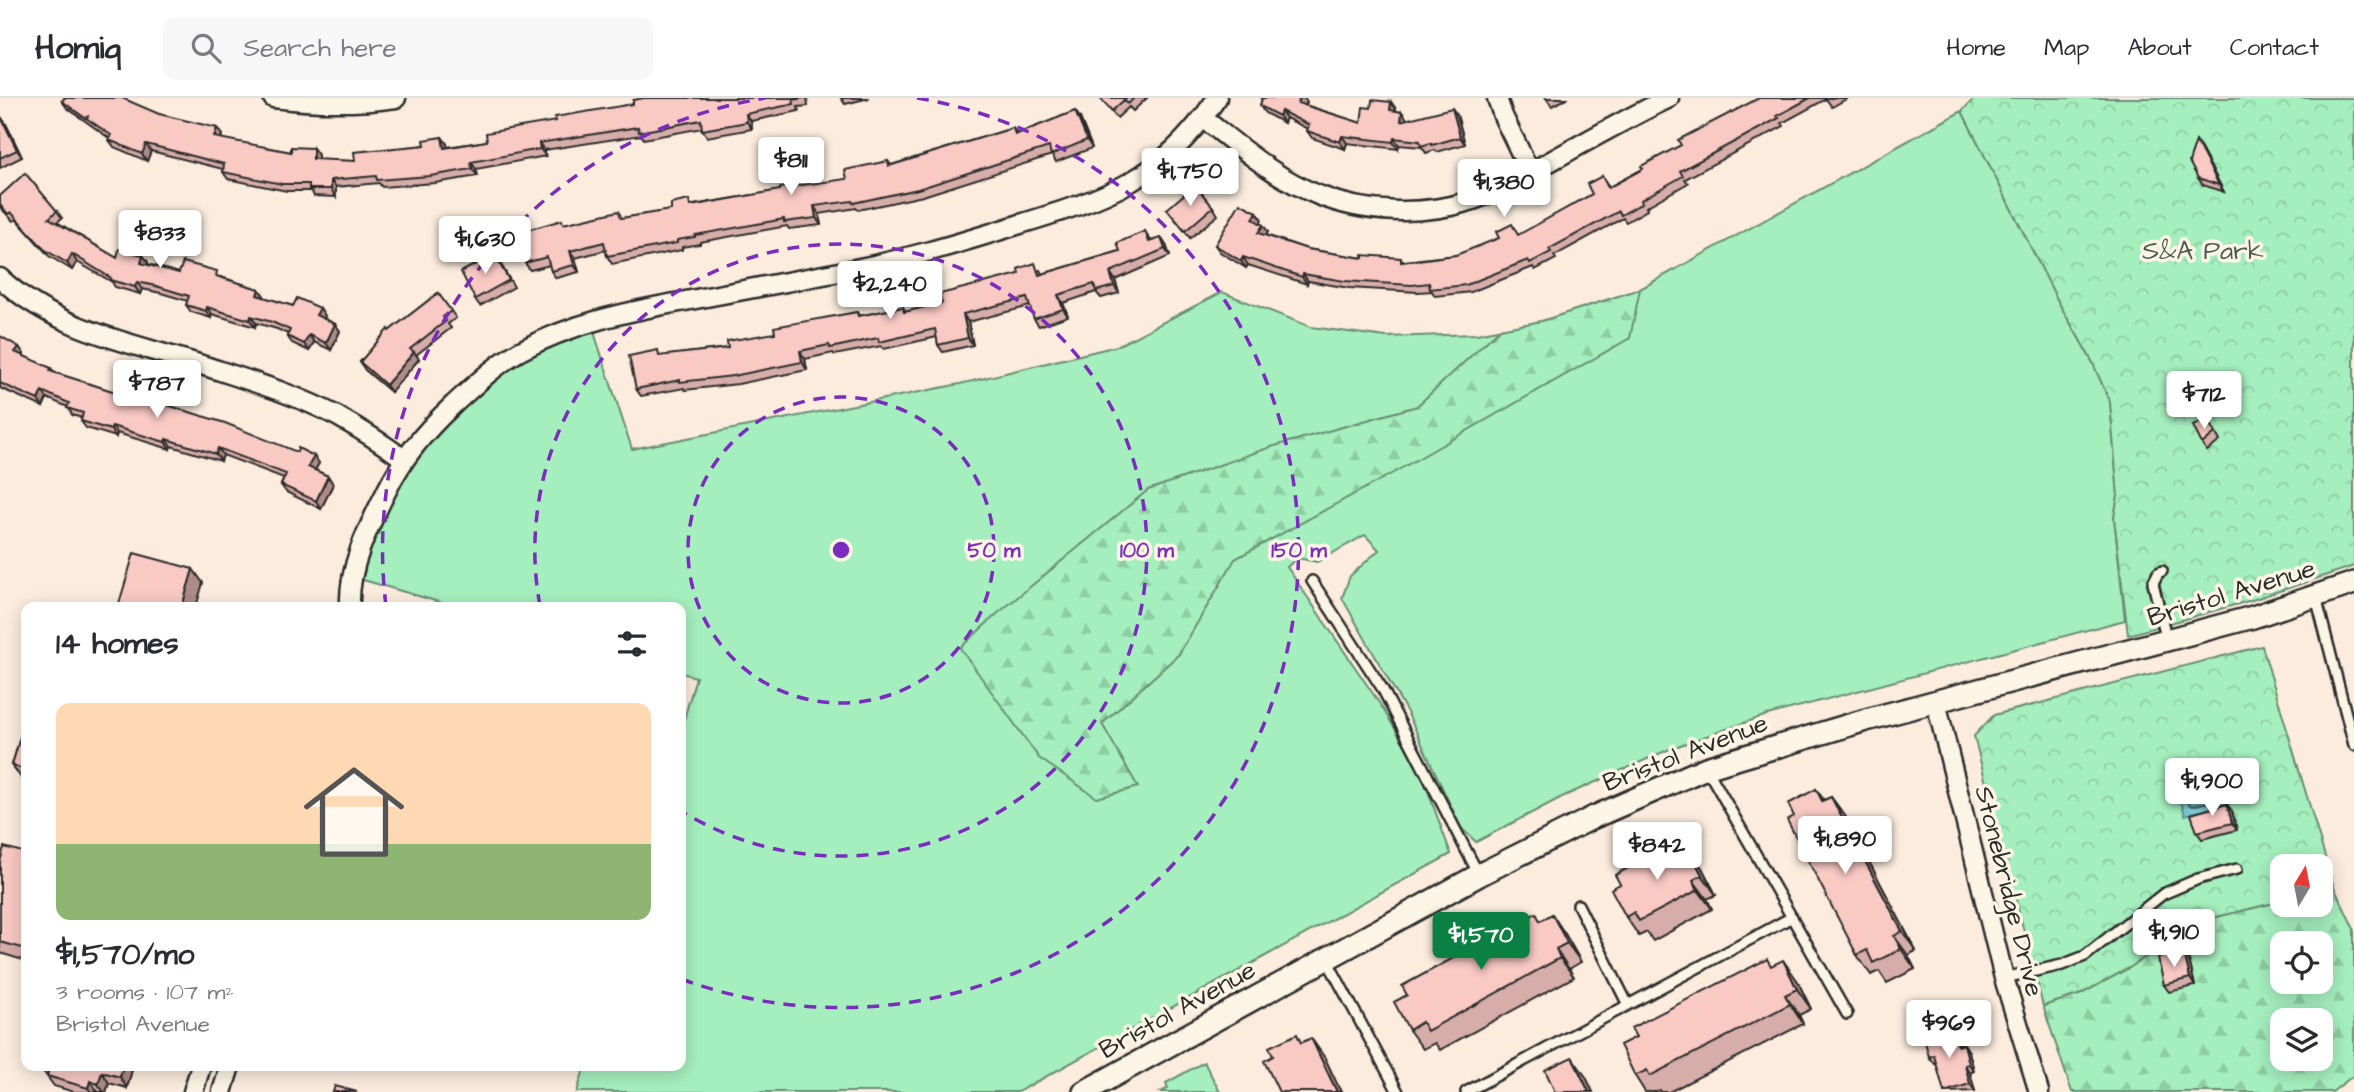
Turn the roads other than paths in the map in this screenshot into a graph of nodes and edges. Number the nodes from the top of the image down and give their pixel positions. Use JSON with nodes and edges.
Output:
{"nodes":[{"id":1,"x":273,"y":98,"type":"edge"},
{"id":2,"x":396,"y":98,"type":"edge"},
{"id":3,"x":1217,"y":98,"type":"edge"},
{"id":4,"x":1497,"y":98,"type":"edge"},
{"id":5,"x":1669,"y":98,"type":"edge"},
{"id":6,"x":1203,"y":118,"type":"junction"},
{"id":7,"x":1531,"y":172,"type":"junction"},
{"id":8,"x":0,"y":278,"type":"edge"},
{"id":9,"x":404,"y":458,"type":"junction"},
{"id":10,"x":2162,"y":571,"type":"dead end"},
{"id":11,"x":1312,"y":581,"type":"dead end"},
{"id":12,"x":2354,"y":583,"type":"edge"},
{"id":13,"x":2316,"y":597,"type":"junction"},
{"id":14,"x":348,"y":602,"type":"edge"},
{"id":15,"x":2166,"y":641,"type":"junction"},
{"id":16,"x":1936,"y":702,"type":"junction"},
{"id":17,"x":2350,"y":711,"type":"edge"},
{"id":18,"x":2354,"y":745,"type":"edge"},
{"id":19,"x":1706,"y":768,"type":"junction"},
{"id":20,"x":2237,"y":869,"type":"dead end"},
{"id":21,"x":1479,"y":875,"type":"junction"},
{"id":22,"x":1578,"y":905,"type":"dead end"},
{"id":23,"x":1792,"y":917,"type":"junction"},
{"id":24,"x":1326,"y":959,"type":"junction"},
{"id":25,"x":2004,"y":978,"type":"junction"},
{"id":26,"x":1628,"y":1005,"type":"junction"},
{"id":27,"x":1847,"y":1014,"type":"dead end"},
{"id":28,"x":199,"y":1071,"type":"edge"},
{"id":29,"x":228,"y":1071,"type":"edge"},
{"id":30,"x":193,"y":1092,"type":"edge"},
{"id":31,"x":222,"y":1092,"type":"edge"},
{"id":32,"x":1084,"y":1092,"type":"edge"},
{"id":33,"x":1398,"y":1092,"type":"edge"},
{"id":34,"x":1466,"y":1092,"type":"edge"},
{"id":35,"x":2039,"y":1092,"type":"edge"}],
"edges":[{"from":1,"to":2,"type":"street"},
{"from":3,"to":6,"type":"street"},
{"from":4,"to":7,"type":"street"},
{"from":5,"to":7,"type":"street"},
{"from":6,"to":7,"type":"street"},
{"from":6,"to":9,"type":"street"},
{"from":8,"to":9,"type":"street"},
{"from":9,"to":14,"type":"street"},
{"from":10,"to":15,"type":"lane"},
{"from":11,"to":21,"type":"lane"},
{"from":12,"to":13,"type":"street","name":"Bristol Avenue"},
{"from":13,"to":15,"type":"street","name":"Bristol Avenue"},
{"from":13,"to":17,"type":"lane"},
{"from":15,"to":16,"type":"street","name":"Bristol Avenue"},
{"from":16,"to":19,"type":"street","name":"Bristol Avenue"},
{"from":16,"to":25,"type":"street","name":"Stonebridge Drive"},
{"from":17,"to":18,"type":"lane"},
{"from":19,"to":21,"type":"street","name":"Bristol Avenue"},
{"from":19,"to":23,"type":"lane"},
{"from":20,"to":25,"type":"lane"},
{"from":21,"to":24,"type":"street","name":"Bristol Avenue"},
{"from":22,"to":26,"type":"lane"},
{"from":23,"to":26,"type":"lane"},
{"from":23,"to":27,"type":"lane"},
{"from":24,"to":32,"type":"street","name":"Bristol Avenue"},
{"from":24,"to":33,"type":"lane"},
{"from":25,"to":35,"type":"street","name":"Stonebridge Drive"},
{"from":26,"to":34,"type":"lane"},
{"from":28,"to":30,"type":"street"},
{"from":29,"to":31,"type":"street"}]}
